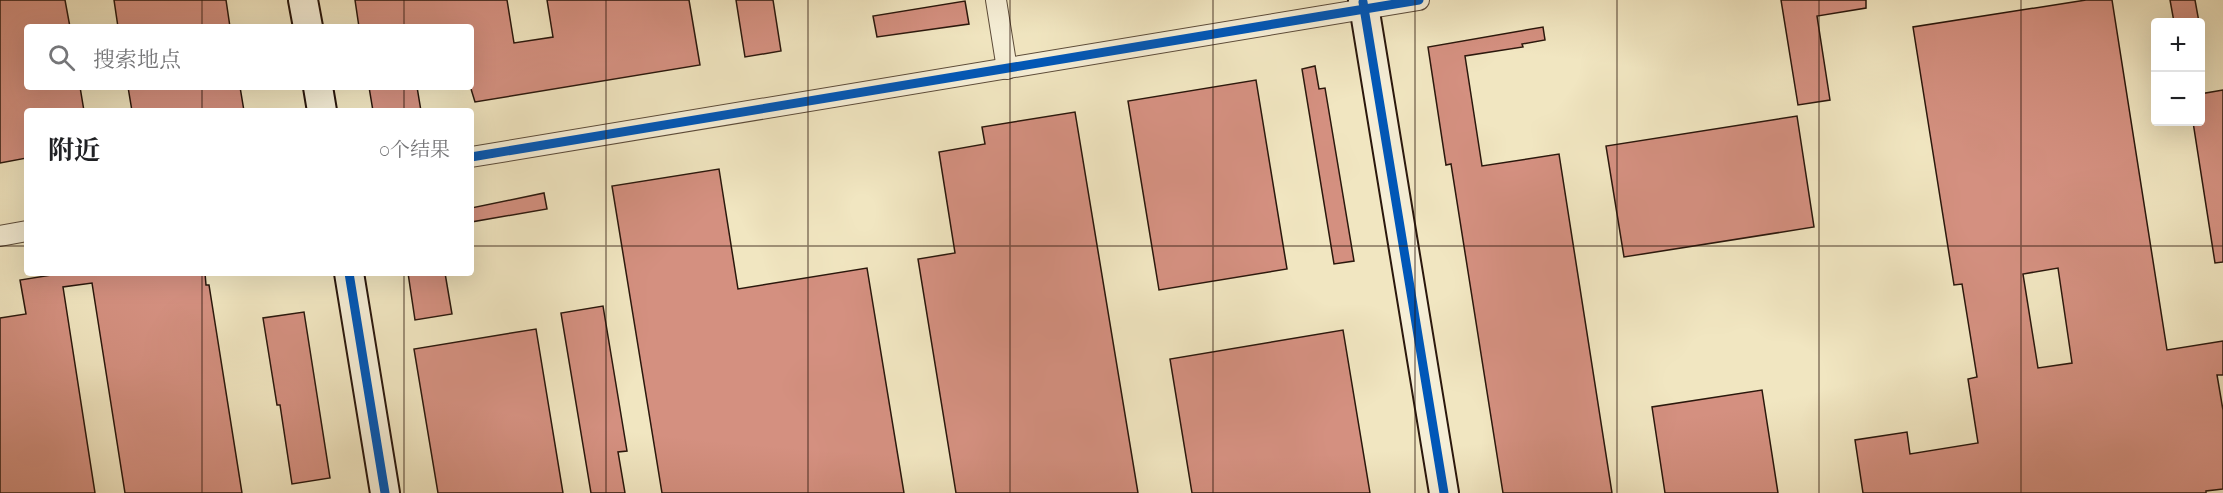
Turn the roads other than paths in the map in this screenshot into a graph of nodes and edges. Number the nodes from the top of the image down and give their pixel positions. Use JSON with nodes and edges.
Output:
{"nodes":[{"id":1,"x":303,"y":0,"type":"edge"},
{"id":2,"x":996,"y":0,"type":"edge"},
{"id":3,"x":1419,"y":0,"type":"edge"},
{"id":4,"x":1364,"y":4,"type":"edge"},
{"id":5,"x":307,"y":24,"type":"edge"},
{"id":6,"x":1007,"y":69,"type":"junction"},
{"id":7,"x":318,"y":90,"type":"edge"},
{"id":8,"x":322,"y":108,"type":"edge"},
{"id":9,"x":474,"y":158,"type":"edge"},
{"id":10,"x":24,"y":232,"type":"edge"},
{"id":11,"x":0,"y":236,"type":"edge"},
{"id":12,"x":349,"y":276,"type":"edge"},
{"id":13,"x":385,"y":493,"type":"edge"},
{"id":14,"x":1444,"y":493,"type":"edge"}],
"edges":[{"from":1,"to":5,"type":"street"},
{"from":2,"to":6,"type":"street"},
{"from":3,"to":4,"type":"street"},
{"from":4,"to":6,"type":"street"},
{"from":4,"to":14,"type":"street"},
{"from":6,"to":9,"type":"street"},
{"from":7,"to":8,"type":"street"},
{"from":10,"to":11,"type":"street"},
{"from":12,"to":13,"type":"street"}]}
